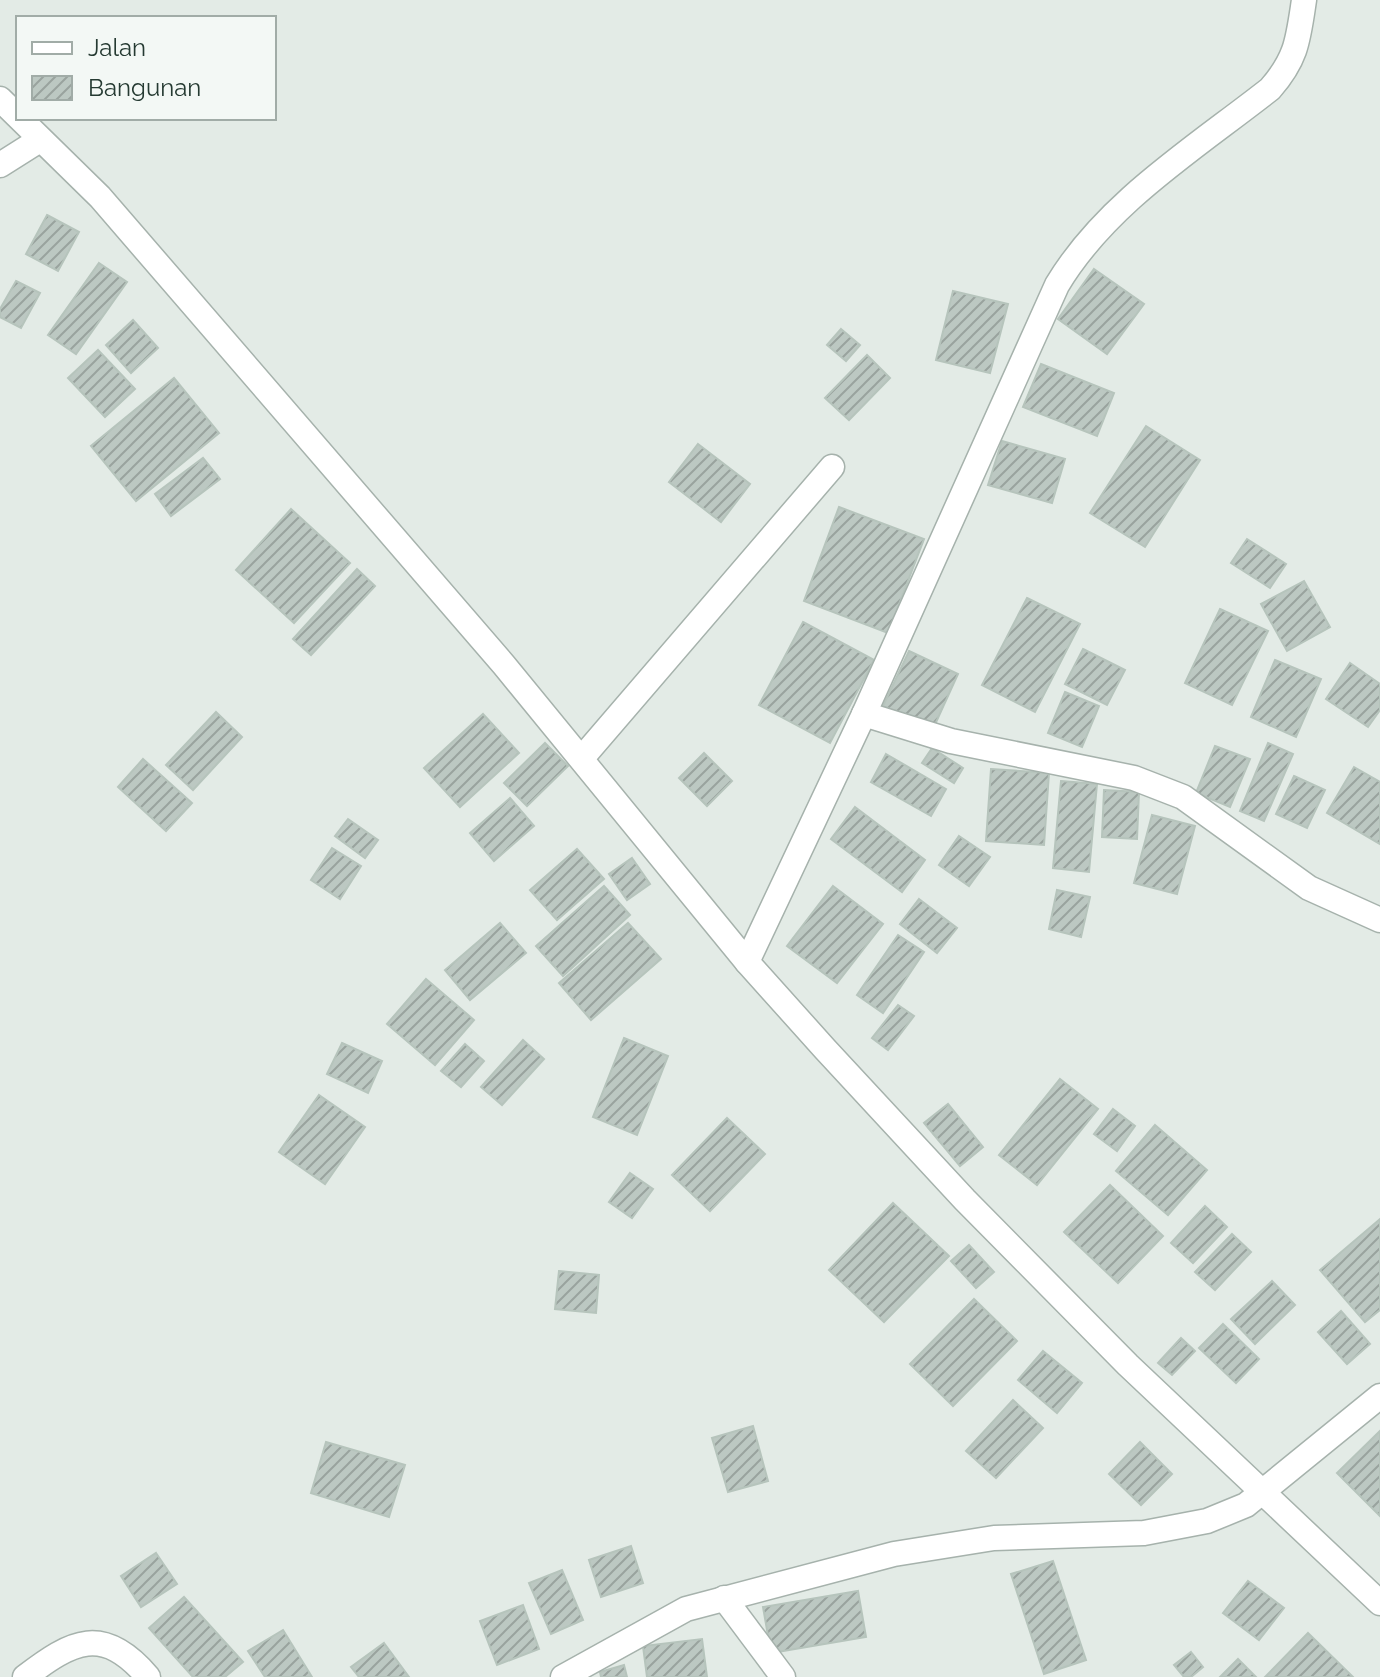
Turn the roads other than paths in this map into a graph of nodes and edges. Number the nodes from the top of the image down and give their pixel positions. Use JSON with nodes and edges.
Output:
{"nodes":[{"id":1,"x":1304,"y":0,"type":"edge"},
{"id":2,"x":0,"y":99,"type":"edge"},
{"id":3,"x":16,"y":117,"type":"edge"},
{"id":4,"x":19,"y":120,"type":"edge"},
{"id":5,"x":38,"y":141,"type":"junction"},
{"id":6,"x":0,"y":165,"type":"edge"},
{"id":7,"x":832,"y":467,"type":"dead end"},
{"id":8,"x":864,"y":714,"type":"junction"},
{"id":9,"x":582,"y":758,"type":"junction"},
{"id":10,"x":1380,"y":920,"type":"edge"},
{"id":11,"x":747,"y":962,"type":"junction"},
{"id":12,"x":1380,"y":1396,"type":"edge"},
{"id":13,"x":1261,"y":1493,"type":"junction"},
{"id":14,"x":1376,"y":1592,"type":"edge"},
{"id":15,"x":724,"y":1598,"type":"junction"},
{"id":16,"x":25,"y":1677,"type":"edge"},
{"id":17,"x":148,"y":1677,"type":"edge"},
{"id":18,"x":563,"y":1677,"type":"edge"},
{"id":19,"x":783,"y":1677,"type":"edge"}],
"edges":[{"from":1,"to":8,"type":"street"},
{"from":2,"to":3,"type":"street"},
{"from":4,"to":5,"type":"street"},
{"from":5,"to":6,"type":"street"},
{"from":5,"to":9,"type":"street"},
{"from":7,"to":9,"type":"street"},
{"from":8,"to":10,"type":"street"},
{"from":8,"to":11,"type":"street"},
{"from":9,"to":11,"type":"street"},
{"from":11,"to":13,"type":"street"},
{"from":12,"to":13,"type":"street"},
{"from":13,"to":14,"type":"street"},
{"from":13,"to":15,"type":"street"},
{"from":15,"to":18,"type":"street"},
{"from":15,"to":19,"type":"street"},
{"from":16,"to":17,"type":"street"}]}
